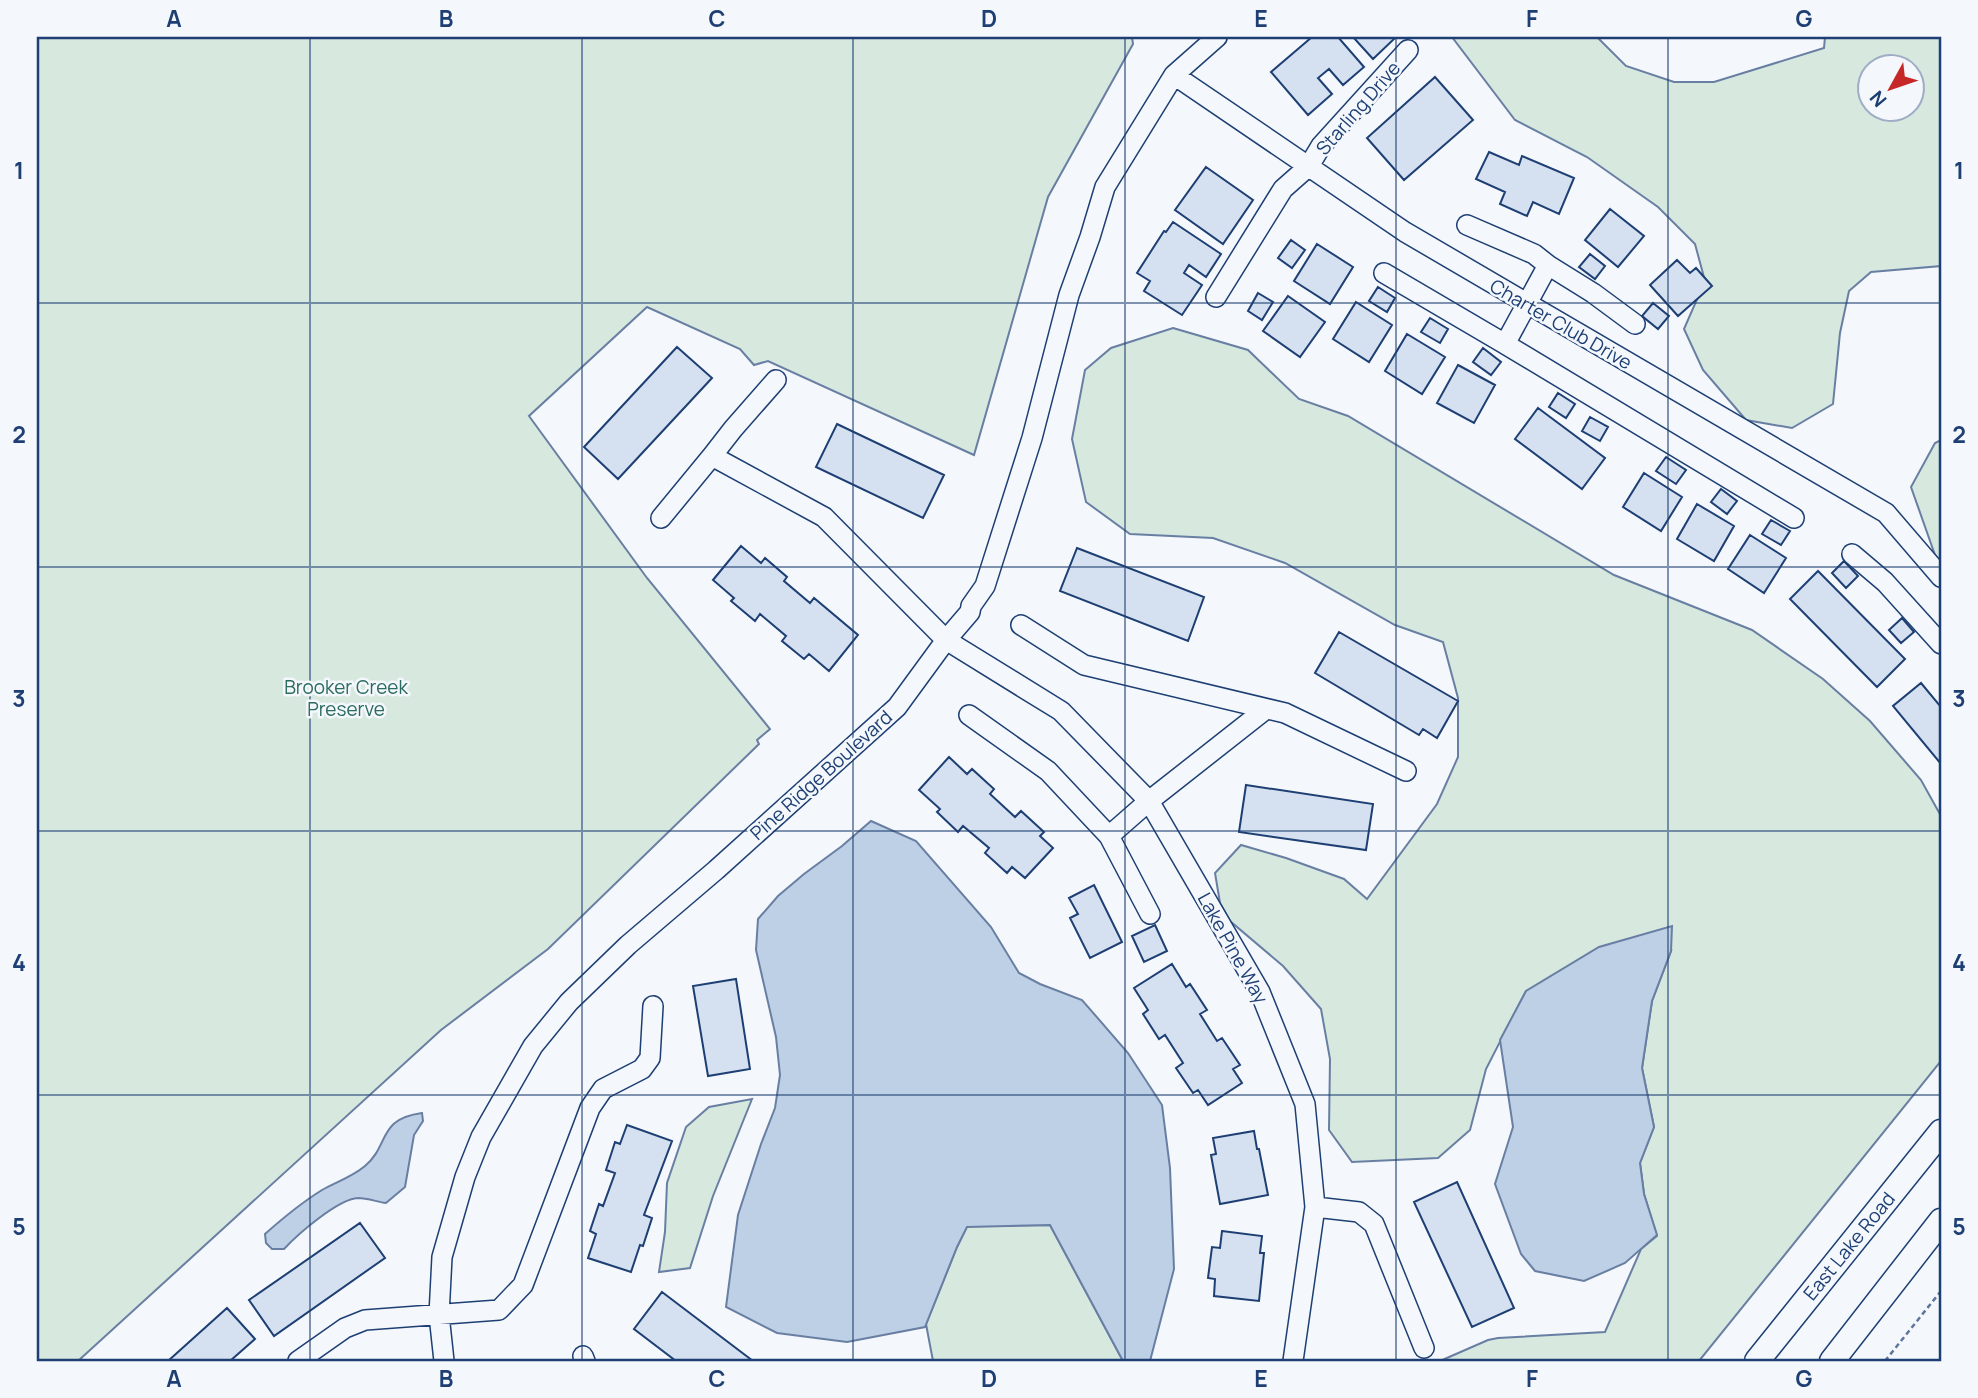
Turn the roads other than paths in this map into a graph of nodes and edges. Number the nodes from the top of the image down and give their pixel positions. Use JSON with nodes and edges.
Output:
{"nodes":[{"id":1,"x":1217,"y":37,"type":"edge"},
{"id":2,"x":1408,"y":50,"type":"dead end"},
{"id":3,"x":1174,"y":75,"type":"junction"},
{"id":4,"x":1309,"y":166,"type":"junction"},
{"id":5,"x":1467,"y":225,"type":"dead end"},
{"id":6,"x":1548,"y":265,"type":"junction"},
{"id":7,"x":1384,"y":273,"type":"dead end"},
{"id":8,"x":1216,"y":297,"type":"dead end"},
{"id":9,"x":1527,"y":304,"type":"junction"},
{"id":10,"x":1635,"y":324,"type":"dead end"},
{"id":11,"x":1505,"y":344,"type":"junction"},
{"id":12,"x":776,"y":380,"type":"dead end"},
{"id":13,"x":712,"y":456,"type":"junction"},
{"id":14,"x":661,"y":518,"type":"dead end"},
{"id":15,"x":1794,"y":518,"type":"dead end"},
{"id":16,"x":1852,"y":554,"type":"dead end"},
{"id":17,"x":1941,"y":577,"type":"edge"},
{"id":18,"x":1021,"y":625,"type":"dead end"},
{"id":19,"x":946,"y":640,"type":"junction"},
{"id":20,"x":1941,"y":644,"type":"edge"},
{"id":21,"x":1266,"y":709,"type":"junction"},
{"id":22,"x":969,"y":715,"type":"dead end"},
{"id":23,"x":1406,"y":771,"type":"dead end"},
{"id":24,"x":1149,"y":801,"type":"junction"},
{"id":25,"x":1108,"y":836,"type":"junction"},
{"id":26,"x":1150,"y":914,"type":"dead end"},
{"id":27,"x":653,"y":1006,"type":"dead end"},
{"id":28,"x":1941,"y":1132,"type":"edge"},
{"id":29,"x":1315,"y":1207,"type":"junction"},
{"id":30,"x":1941,"y":1221,"type":"edge"},
{"id":31,"x":439,"y":1315,"type":"junction"},
{"id":32,"x":1424,"y":1349,"type":"dead end"},
{"id":33,"x":298,"y":1361,"type":"edge"},
{"id":34,"x":444,"y":1361,"type":"edge"},
{"id":35,"x":1293,"y":1361,"type":"edge"},
{"id":36,"x":1757,"y":1361,"type":"edge"},
{"id":37,"x":1832,"y":1361,"type":"edge"}],
"edges":[{"from":1,"to":3,"type":"street","name":"Pine Ridge Boulevard"},
{"from":2,"to":4,"type":"street","name":"Starling Drive"},
{"from":3,"to":4,"type":"street","name":"Charter Club Drive"},
{"from":3,"to":19,"type":"street","name":"Pine Ridge Boulevard"},
{"from":4,"to":8,"type":"street","name":"Starling Drive"},
{"from":4,"to":9,"type":"street","name":"Charter Club Drive"},
{"from":5,"to":6,"type":"street"},
{"from":6,"to":9,"type":"street"},
{"from":6,"to":10,"type":"street"},
{"from":7,"to":11,"type":"street"},
{"from":9,"to":11,"type":"street"},
{"from":9,"to":17,"type":"street","name":"Charter Club Drive"},
{"from":11,"to":15,"type":"street"},
{"from":12,"to":13,"type":"street"},
{"from":13,"to":14,"type":"street"},
{"from":13,"to":19,"type":"street","name":"Lake Pine Way"},
{"from":16,"to":20,"type":"street"},
{"from":18,"to":21,"type":"street"},
{"from":19,"to":24,"type":"street","name":"Lake Pine Way"},
{"from":19,"to":31,"type":"street","name":"Pine Ridge Boulevard"},
{"from":21,"to":23,"type":"street"},
{"from":21,"to":24,"type":"street"},
{"from":22,"to":25,"type":"street"},
{"from":24,"to":25,"type":"street"},
{"from":24,"to":29,"type":"street","name":"Lake Pine Way"},
{"from":25,"to":26,"type":"street"},
{"from":27,"to":31,"type":"street"},
{"from":28,"to":36,"type":"main road","name":"East Lake Road"},
{"from":29,"to":32,"type":"street"},
{"from":29,"to":35,"type":"street","name":"Lake Pine Way"},
{"from":30,"to":37,"type":"main road"},
{"from":31,"to":33,"type":"street"},
{"from":31,"to":34,"type":"street","name":"Pine Ridge Boulevard"}]}
